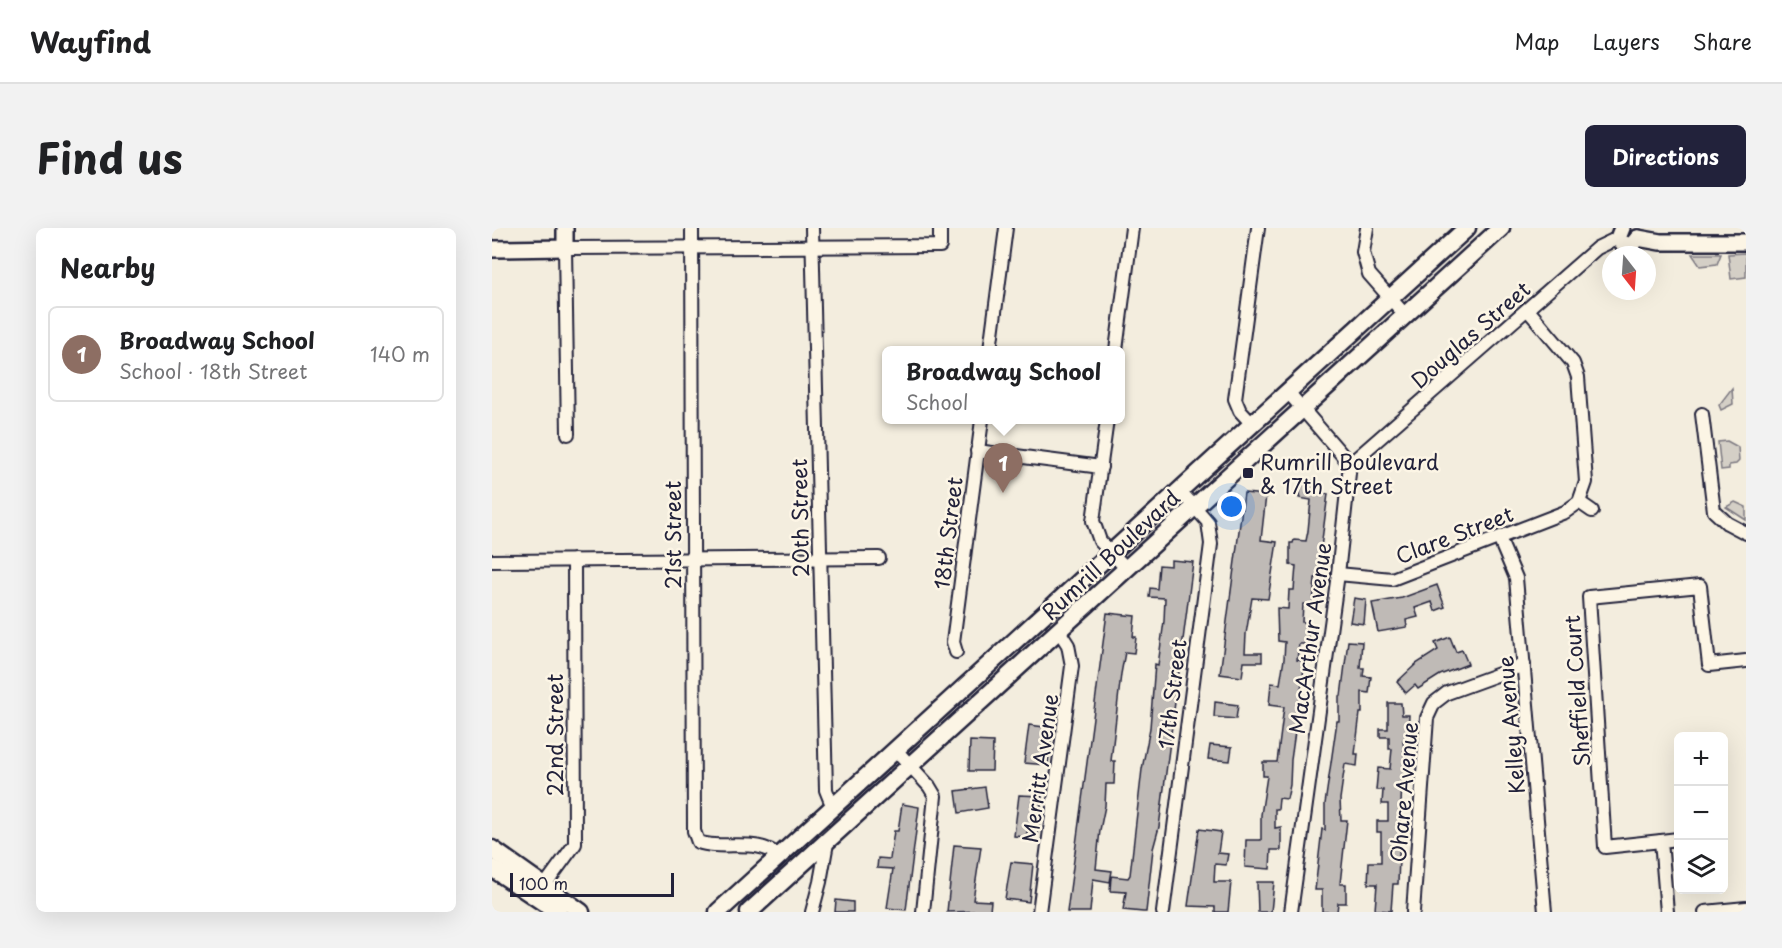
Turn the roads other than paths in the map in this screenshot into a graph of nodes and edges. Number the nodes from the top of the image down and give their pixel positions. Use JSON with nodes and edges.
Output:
{"nodes":[{"id":1,"x":565,"y":228,"type":"edge"},
{"id":2,"x":692,"y":228,"type":"edge"},
{"id":3,"x":812,"y":228,"type":"edge"},
{"id":4,"x":940,"y":228,"type":"edge"},
{"id":5,"x":1006,"y":228,"type":"edge"},
{"id":6,"x":1132,"y":228,"type":"edge"},
{"id":7,"x":1258,"y":228,"type":"edge"},
{"id":8,"x":1367,"y":228,"type":"edge"},
{"id":9,"x":1467,"y":228,"type":"edge"},
{"id":10,"x":1501,"y":228,"type":"edge"},
{"id":11,"x":1620,"y":233,"type":"edge"},
{"id":12,"x":1637,"y":233,"type":"edge"},
{"id":13,"x":1746,"y":242,"type":"edge"},
{"id":14,"x":812,"y":247,"type":"junction"},
{"id":15,"x":565,"y":248,"type":"junction"},
{"id":16,"x":692,"y":248,"type":"junction"},
{"id":17,"x":492,"y":249,"type":"edge"},
{"id":18,"x":1392,"y":299,"type":"junction"},
{"id":19,"x":1527,"y":310,"type":"junction"},
{"id":20,"x":1406,"y":316,"type":"junction"},
{"id":21,"x":991,"y":346,"type":"edge"},
{"id":22,"x":1117,"y":346,"type":"edge"},
{"id":23,"x":1288,"y":392,"type":"junction"},
{"id":24,"x":1303,"y":408,"type":"junction"},
{"id":25,"x":1702,"y":414,"type":"dead end"},
{"id":26,"x":980,"y":424,"type":"edge"},
{"id":27,"x":1106,"y":424,"type":"edge"},
{"id":28,"x":1253,"y":425,"type":"junction"},
{"id":29,"x":568,"y":434,"type":"dead end"},
{"id":30,"x":977,"y":451,"type":"junction"},
{"id":31,"x":1350,"y":464,"type":"junction"},
{"id":32,"x":1101,"y":467,"type":"junction"},
{"id":33,"x":1180,"y":492,"type":"junction"},
{"id":34,"x":1579,"y":502,"type":"junction"},
{"id":35,"x":1196,"y":506,"type":"junction"},
{"id":36,"x":1592,"y":512,"type":"dead end"},
{"id":37,"x":1746,"y":533,"type":"edge"},
{"id":38,"x":1499,"y":538,"type":"junction"},
{"id":39,"x":1111,"y":553,"type":"junction"},
{"id":40,"x":819,"y":558,"type":"junction"},
{"id":41,"x":879,"y":558,"type":"dead end"},
{"id":42,"x":574,"y":560,"type":"junction"},
{"id":43,"x":492,"y":561,"type":"edge"},
{"id":44,"x":691,"y":561,"type":"junction"},
{"id":45,"x":1127,"y":568,"type":"junction"},
{"id":46,"x":1338,"y":574,"type":"junction"},
{"id":47,"x":1059,"y":632,"type":"junction"},
{"id":48,"x":956,"y":652,"type":"dead end"},
{"id":49,"x":1746,"y":661,"type":"edge"},
{"id":50,"x":1524,"y":665,"type":"junction"},
{"id":51,"x":895,"y":749,"type":"junction"},
{"id":52,"x":910,"y":765,"type":"junction"},
{"id":53,"x":832,"y":805,"type":"junction"},
{"id":54,"x":1674,"y":840,"type":"edge"},
{"id":55,"x":1662,"y":841,"type":"junction"},
{"id":56,"x":827,"y":843,"type":"junction"},
{"id":57,"x":492,"y":849,"type":"edge"},
{"id":58,"x":778,"y":856,"type":"junction"},
{"id":59,"x":810,"y":857,"type":"junction"},
{"id":60,"x":492,"y":868,"type":"edge"},
{"id":61,"x":541,"y":891,"type":"junction"},
{"id":62,"x":1746,"y":908,"type":"edge"},
{"id":63,"x":558,"y":912,"type":"edge"},
{"id":64,"x":582,"y":912,"type":"edge"},
{"id":65,"x":718,"y":912,"type":"edge"},
{"id":66,"x":749,"y":912,"type":"edge"},
{"id":67,"x":812,"y":912,"type":"edge"},
{"id":68,"x":923,"y":912,"type":"edge"},
{"id":69,"x":1040,"y":912,"type":"edge"},
{"id":70,"x":1162,"y":912,"type":"edge"},
{"id":71,"x":1291,"y":912,"type":"edge"},
{"id":72,"x":1413,"y":912,"type":"edge"},
{"id":73,"x":1545,"y":912,"type":"edge"},
{"id":74,"x":1667,"y":912,"type":"edge"},
{"id":75,"x":1705,"y":912,"type":"edge"}],
"edges":[{"from":1,"to":15,"type":"street"},
{"from":2,"to":16,"type":"street","name":"21st Street"},
{"from":3,"to":14,"type":"street","name":"20th Street"},
{"from":4,"to":14,"type":"street"},
{"from":5,"to":21,"type":"street"},
{"from":6,"to":22,"type":"street"},
{"from":7,"to":28,"type":"street"},
{"from":8,"to":18,"type":"street"},
{"from":9,"to":18,"type":"main road","name":"Rumrill Boulevard"},
{"from":10,"to":20,"type":"main road","name":"Rumrill Boulevard"},
{"from":11,"to":12,"type":"street"},
{"from":11,"to":19,"type":"street","name":"Douglas Street"},
{"from":12,"to":13,"type":"street"},
{"from":14,"to":16,"type":"street"},
{"from":14,"to":40,"type":"street","name":"20th Street"},
{"from":15,"to":16,"type":"street"},
{"from":15,"to":17,"type":"street"},
{"from":15,"to":29,"type":"street"},
{"from":16,"to":44,"type":"street","name":"21st Street"},
{"from":18,"to":20,"type":"street"},
{"from":18,"to":23,"type":"main road","name":"Rumrill Boulevard"},
{"from":19,"to":31,"type":"street","name":"Douglas Street"},
{"from":19,"to":34,"type":"street"},
{"from":20,"to":24,"type":"main road","name":"Rumrill Boulevard"},
{"from":23,"to":24,"type":"street"},
{"from":23,"to":28,"type":"main road","name":"Rumrill Boulevard"},
{"from":24,"to":31,"type":"street"},
{"from":24,"to":35,"type":"main road","name":"Rumrill Boulevard"},
{"from":25,"to":37,"type":"street"},
{"from":26,"to":30,"type":"street","name":"18th Street"},
{"from":27,"to":32,"type":"street"},
{"from":28,"to":33,"type":"main road","name":"Rumrill Boulevard"},
{"from":30,"to":32,"type":"street"},
{"from":30,"to":48,"type":"street","name":"18th Street"},
{"from":31,"to":46,"type":"street","name":"MacArthur Avenue"},
{"from":32,"to":39,"type":"street"},
{"from":33,"to":35,"type":"street","name":"17th Street"},
{"from":33,"to":39,"type":"main road","name":"Rumrill Boulevard"},
{"from":34,"to":36,"type":"street"},
{"from":34,"to":38,"type":"street","name":"Clare Street"},
{"from":35,"to":45,"type":"main road","name":"Rumrill Boulevard"},
{"from":35,"to":70,"type":"street","name":"17th Street"},
{"from":38,"to":46,"type":"street","name":"Clare Street"},
{"from":38,"to":50,"type":"street","name":"Kelley Avenue"},
{"from":39,"to":45,"type":"street"},
{"from":39,"to":51,"type":"main road","name":"Rumrill Boulevard"},
{"from":40,"to":41,"type":"street"},
{"from":40,"to":44,"type":"street"},
{"from":40,"to":53,"type":"street","name":"20th Street"},
{"from":42,"to":43,"type":"street"},
{"from":42,"to":44,"type":"street"},
{"from":42,"to":61,"type":"street","name":"22nd Street"},
{"from":44,"to":58,"type":"street","name":"21st Street"},
{"from":45,"to":47,"type":"main road","name":"Rumrill Boulevard"},
{"from":46,"to":71,"type":"street","name":"MacArthur Avenue"},
{"from":47,"to":52,"type":"main road","name":"Rumrill Boulevard"},
{"from":47,"to":69,"type":"street","name":"Merritt Avenue"},
{"from":49,"to":55,"type":"street","name":"Sheffield Court"},
{"from":50,"to":72,"type":"street","name":"Ohare Avenue"},
{"from":50,"to":73,"type":"street","name":"Kelley Avenue"},
{"from":51,"to":52,"type":"street"},
{"from":51,"to":53,"type":"main road","name":"Rumrill Boulevard"},
{"from":52,"to":56,"type":"main road","name":"Rumrill Boulevard"},
{"from":52,"to":68,"type":"street"},
{"from":53,"to":58,"type":"main road","name":"Rumrill Boulevard"},
{"from":53,"to":59,"type":"main road"},
{"from":54,"to":55,"type":"street","name":"Sheffield Court"},
{"from":55,"to":74,"type":"street"},
{"from":56,"to":59,"type":"main road","name":"Rumrill Boulevard"},
{"from":56,"to":67,"type":"street"},
{"from":57,"to":61,"type":"main road"},
{"from":58,"to":65,"type":"main road","name":"Rumrill Boulevard"},
{"from":59,"to":66,"type":"main road","name":"Rumrill Boulevard"},
{"from":60,"to":61,"type":"main road"},
{"from":61,"to":63,"type":"main road"},
{"from":61,"to":64,"type":"main road"},
{"from":62,"to":75,"type":"street"}]}
